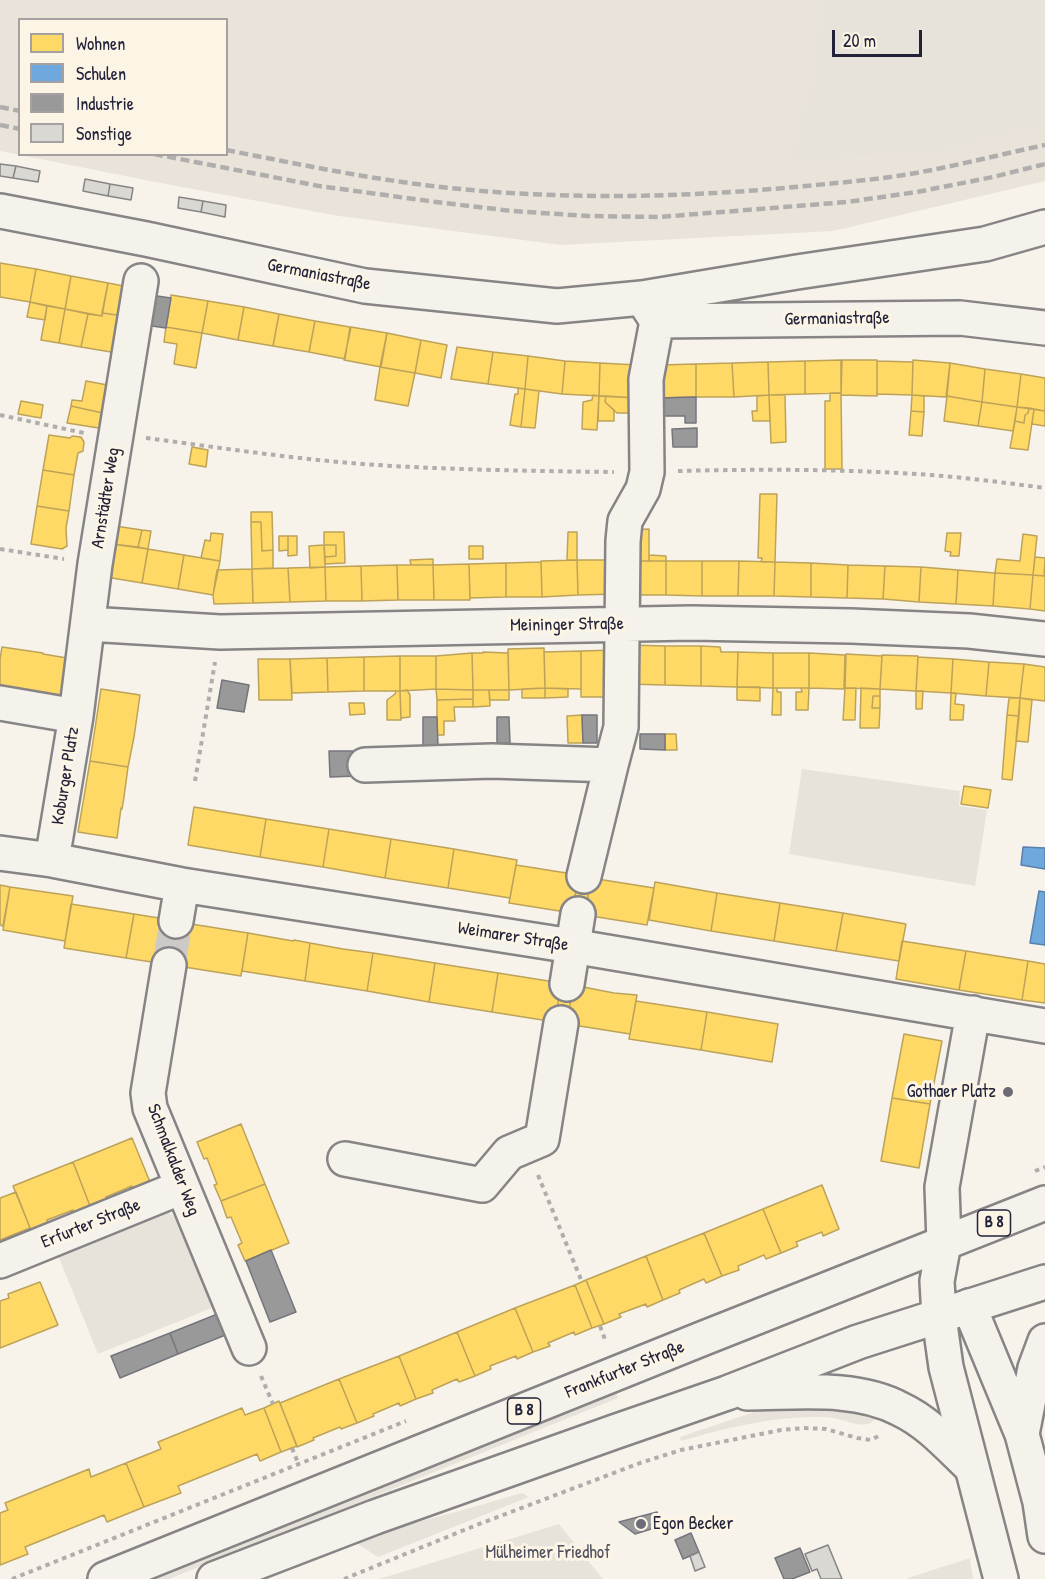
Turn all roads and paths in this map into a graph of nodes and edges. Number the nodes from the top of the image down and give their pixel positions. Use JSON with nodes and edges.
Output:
{"nodes":[{"id":1,"x":0,"y":211,"type":"edge"},
{"id":2,"x":1045,"y":227,"type":"edge"},
{"id":3,"x":141,"y":281,"type":"dead end"},
{"id":4,"x":649,"y":309,"type":"junction"},
{"id":5,"x":1045,"y":328,"type":"edge"},
{"id":6,"x":0,"y":415,"type":"edge"},
{"id":7,"x":115,"y":437,"type":"junction"},
{"id":8,"x":647,"y":472,"type":"junction"},
{"id":9,"x":1045,"y":488,"type":"edge"},
{"id":10,"x":0,"y":549,"type":"edge"},
{"id":11,"x":95,"y":564,"type":"junction"},
{"id":12,"x":88,"y":624,"type":"junction"},
{"id":13,"x":621,"y":624,"type":"junction"},
{"id":14,"x":220,"y":632,"type":"junction"},
{"id":15,"x":1045,"y":639,"type":"edge"},
{"id":16,"x":0,"y":703,"type":"edge"},
{"id":17,"x":76,"y":716,"type":"junction"},
{"id":18,"x":365,"y":765,"type":"dead end"},
{"id":19,"x":611,"y":765,"type":"junction"},
{"id":20,"x":195,"y":781,"type":"dead end"},
{"id":21,"x":0,"y":853,"type":"edge"},
{"id":22,"x":52,"y":861,"type":"junction"},
{"id":23,"x":584,"y":876,"type":"dead end"},
{"id":24,"x":182,"y":885,"type":"junction"},
{"id":25,"x":578,"y":914,"type":"dead end"},
{"id":26,"x":176,"y":921,"type":"tunnel mouth"},
{"id":27,"x":572,"y":946,"type":"junction"},
{"id":28,"x":169,"y":965,"type":"tunnel mouth"},
{"id":29,"x":567,"y":984,"type":"dead end"},
{"id":30,"x":973,"y":1013,"type":"junction"},
{"id":31,"x":561,"y":1023,"type":"dead end"},
{"id":32,"x":1045,"y":1026,"type":"edge"},
{"id":33,"x":542,"y":1139,"type":"junction"},
{"id":34,"x":345,"y":1160,"type":"dead end"},
{"id":35,"x":182,"y":1187,"type":"junction"},
{"id":36,"x":1045,"y":1203,"type":"edge"},
{"id":37,"x":944,"y":1243,"type":"junction"},
{"id":38,"x":0,"y":1261,"type":"edge"},
{"id":39,"x":582,"y":1282,"type":"dead end"},
{"id":40,"x":1045,"y":1282,"type":"edge"},
{"id":41,"x":969,"y":1306,"type":"junction"},
{"id":42,"x":939,"y":1317,"type":"junction"},
{"id":43,"x":600,"y":1326,"type":"dead end"},
{"id":44,"x":1045,"y":1341,"type":"edge"},
{"id":45,"x":606,"y":1342,"type":"dead end"},
{"id":46,"x":249,"y":1348,"type":"dead end"},
{"id":47,"x":727,"y":1393,"type":"junction"},
{"id":48,"x":902,"y":1409,"type":"junction"},
{"id":49,"x":1023,"y":1434,"type":"junction"},
{"id":50,"x":292,"y":1448,"type":"dead end"},
{"id":51,"x":298,"y":1463,"type":"dead end"},
{"id":52,"x":971,"y":1467,"type":"junction"},
{"id":53,"x":1045,"y":1536,"type":"edge"},
{"id":54,"x":105,"y":1579,"type":"edge"},
{"id":55,"x":214,"y":1579,"type":"edge"},
{"id":56,"x":344,"y":1579,"type":"edge"},
{"id":57,"x":1001,"y":1579,"type":"edge"}],
"edges":[{"from":1,"to":4,"type":"main road","name":"Germaniastraße"},
{"from":2,"to":4,"type":"main road","name":"Germaniastraße"},
{"from":3,"to":7,"type":"main road","name":"Arnstädter Weg"},
{"from":4,"to":5,"type":"main road","name":"Germaniastraße"},
{"from":4,"to":8,"type":"main road"},
{"from":6,"to":7,"type":"path"},
{"from":7,"to":8,"type":"path"},
{"from":7,"to":11,"type":"main road","name":"Arnstädter Weg"},
{"from":8,"to":9,"type":"path"},
{"from":8,"to":13,"type":"main road"},
{"from":10,"to":11,"type":"path"},
{"from":11,"to":12,"type":"main road","name":"Arnstädter Weg"},
{"from":12,"to":14,"type":"main road","name":"Meininger Straße"},
{"from":12,"to":17,"type":"main road","name":"Arnstädter Weg"},
{"from":13,"to":14,"type":"main road","name":"Meininger Straße"},
{"from":13,"to":15,"type":"main road","name":"Meininger Straße"},
{"from":13,"to":19,"type":"main road"},
{"from":14,"to":20,"type":"path"},
{"from":16,"to":17,"type":"main road","name":"Koburger Platz"},
{"from":17,"to":22,"type":"main road","name":"Koburger Platz"},
{"from":18,"to":19,"type":"main road"},
{"from":19,"to":23,"type":"main road"},
{"from":21,"to":22,"type":"main road"},
{"from":22,"to":24,"type":"main road","name":"Weimarer Straße"},
{"from":24,"to":26,"type":"main road"},
{"from":24,"to":27,"type":"main road","name":"Weimarer Straße"},
{"from":25,"to":27,"type":"main road"},
{"from":27,"to":29,"type":"main road"},
{"from":27,"to":30,"type":"main road","name":"Weimarer Straße"},
{"from":28,"to":35,"type":"main road","name":"Schmalkalder Weg"},
{"from":30,"to":32,"type":"main road"},
{"from":30,"to":37,"type":"main road"},
{"from":31,"to":33,"type":"main road"},
{"from":33,"to":34,"type":"main road"},
{"from":33,"to":39,"type":"path"},
{"from":35,"to":38,"type":"main road","name":"Erfurter Straße"},
{"from":35,"to":46,"type":"main road","name":"Schmalkalder Weg"},
{"from":36,"to":37,"type":"main road","name":"Frankfurter Straße","number":"B 8"},
{"from":37,"to":41,"type":"main road"},
{"from":37,"to":42,"type":"main road"},
{"from":37,"to":54,"type":"main road","name":"Frankfurter Straße","number":"B 8"},
{"from":40,"to":41,"type":"main road"},
{"from":41,"to":42,"type":"main road"},
{"from":41,"to":49,"type":"main road"},
{"from":42,"to":47,"type":"main road"},
{"from":42,"to":52,"type":"main road"},
{"from":43,"to":45,"type":"path"},
{"from":44,"to":49,"type":"main road"},
{"from":47,"to":48,"type":"main road"},
{"from":47,"to":55,"type":"main road"},
{"from":48,"to":52,"type":"main road"},
{"from":48,"to":56,"type":"path"},
{"from":49,"to":53,"type":"main road"},
{"from":50,"to":51,"type":"path"},
{"from":52,"to":57,"type":"main road"}]}
